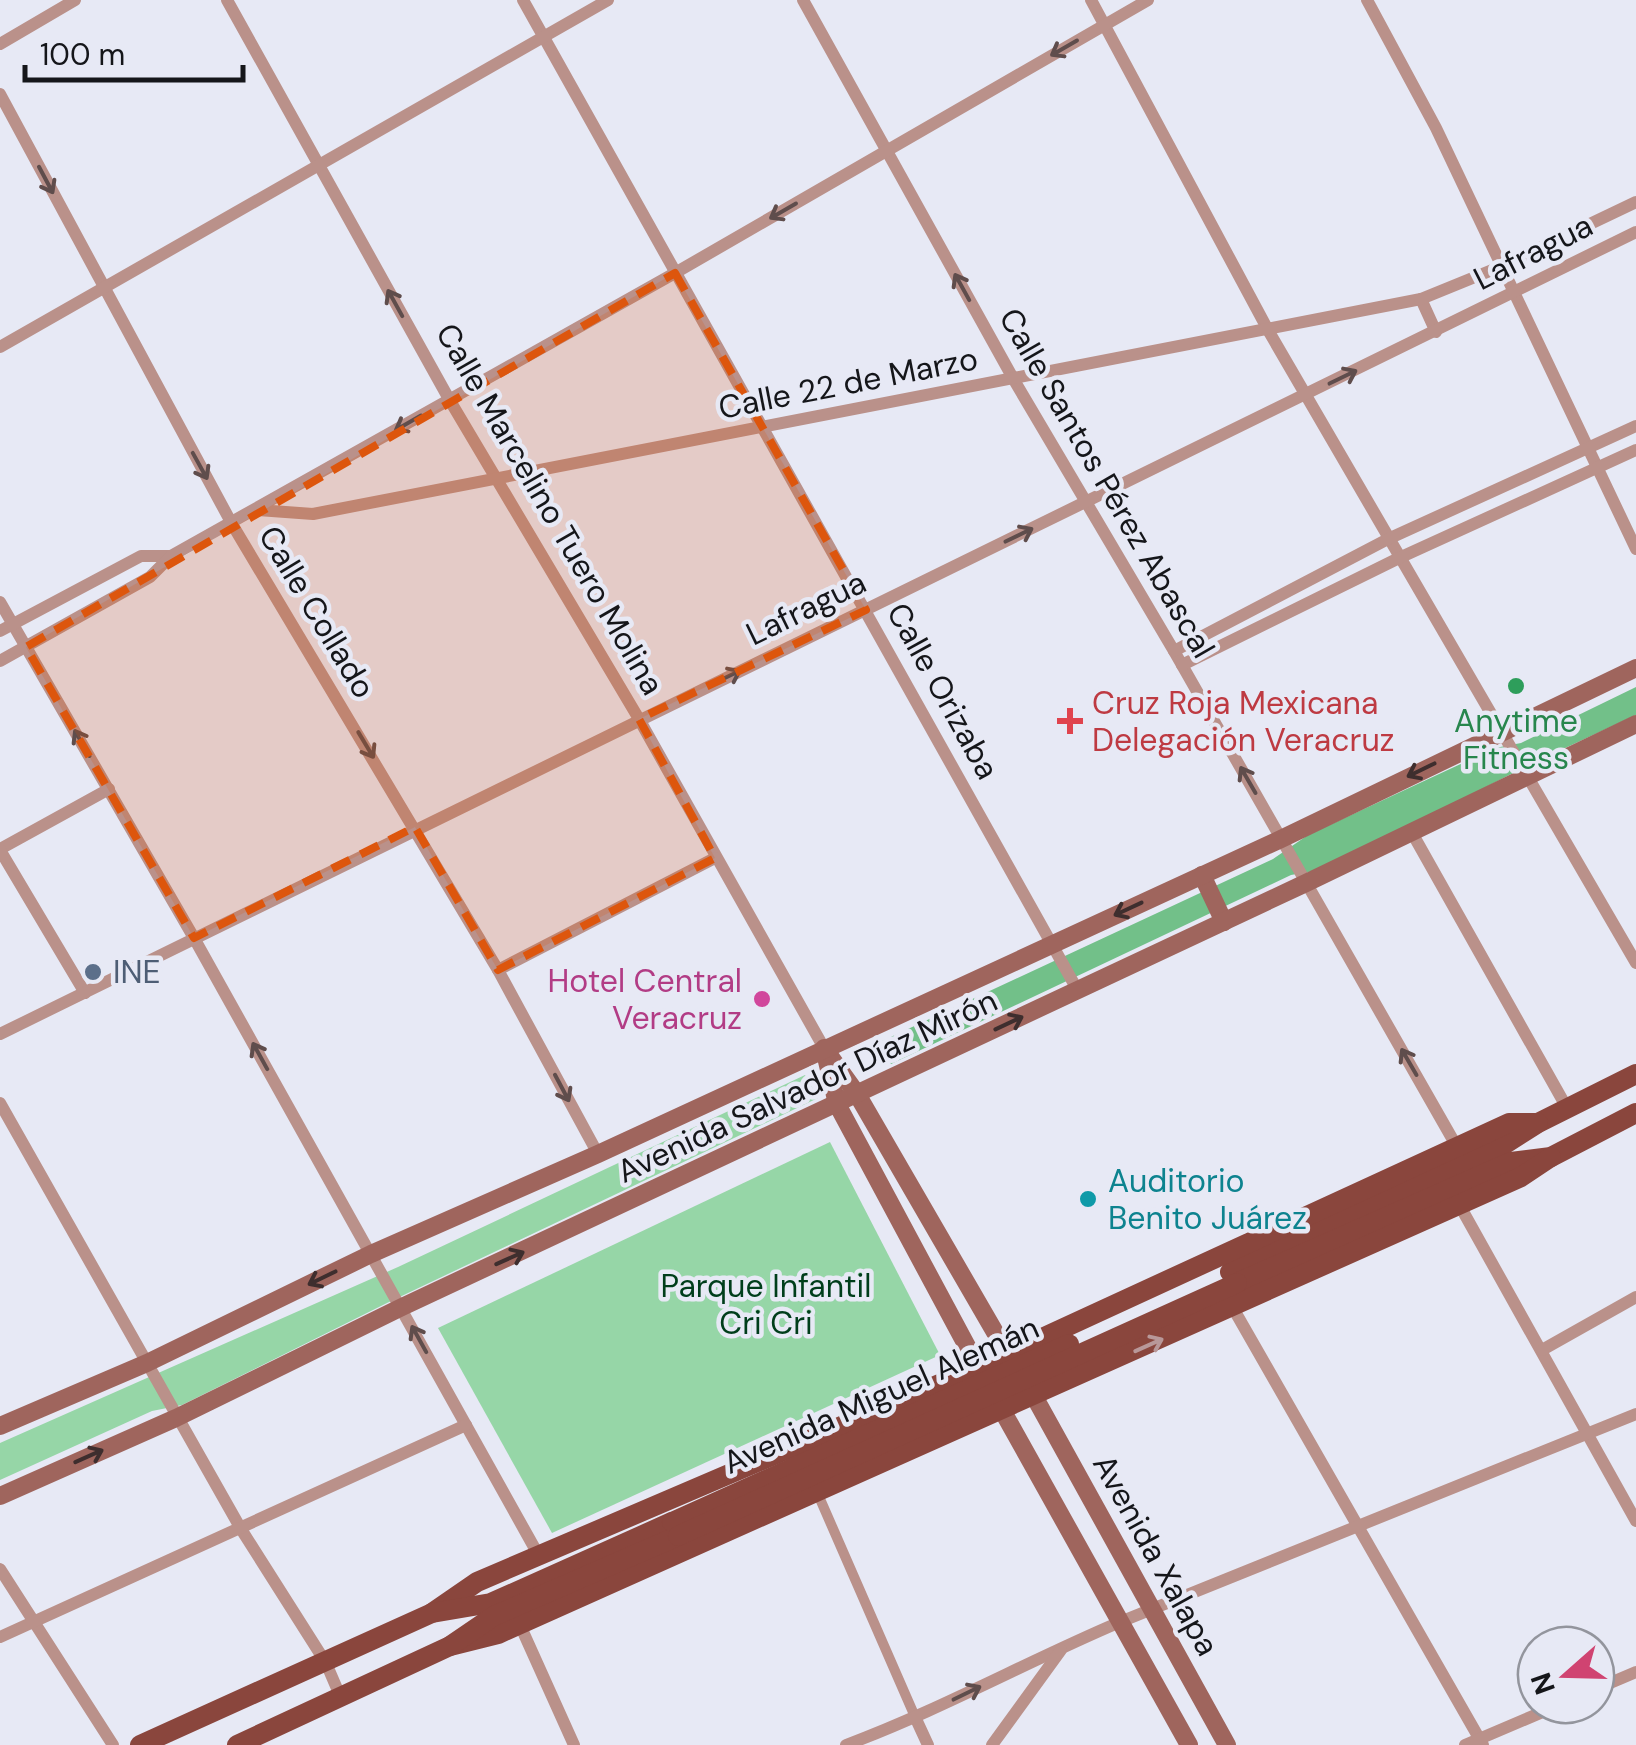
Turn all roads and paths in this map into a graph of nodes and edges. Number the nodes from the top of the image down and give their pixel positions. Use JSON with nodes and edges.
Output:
{"nodes":[{"id":1,"x":75,"y":0,"type":"edge"},
{"id":2,"x":226,"y":0,"type":"edge"},
{"id":3,"x":523,"y":0,"type":"edge"},
{"id":4,"x":608,"y":0,"type":"edge"},
{"id":5,"x":803,"y":0,"type":"edge"},
{"id":6,"x":1091,"y":0,"type":"edge"},
{"id":7,"x":1148,"y":0,"type":"edge"},
{"id":8,"x":1367,"y":0,"type":"edge"},
{"id":9,"x":1104,"y":24,"type":"junction"},
{"id":10,"x":543,"y":36,"type":"junction"},
{"id":11,"x":0,"y":44,"type":"edge"},
{"id":12,"x":0,"y":94,"type":"edge"},
{"id":13,"x":886,"y":152,"type":"junction"},
{"id":14,"x":318,"y":164,"type":"junction"},
{"id":15,"x":1636,"y":202,"type":"edge"},
{"id":16,"x":1636,"y":232,"type":"edge"},
{"id":17,"x":1502,"y":266,"type":"junction"},
{"id":18,"x":675,"y":274,"type":"junction"},
{"id":19,"x":103,"y":289,"type":"junction"},
{"id":20,"x":1514,"y":293,"type":"junction"},
{"id":21,"x":1421,"y":300,"type":"junction"},
{"id":22,"x":1268,"y":330,"type":"junction"},
{"id":23,"x":1436,"y":332,"type":"junction"},
{"id":24,"x":0,"y":347,"type":"edge"},
{"id":25,"x":1014,"y":380,"type":"junction"},
{"id":26,"x":1305,"y":395,"type":"junction"},
{"id":27,"x":448,"y":399,"type":"junction"},
{"id":28,"x":1636,"y":426,"type":"edge"},
{"id":29,"x":761,"y":427,"type":"junction"},
{"id":30,"x":1587,"y":448,"type":"junction"},
{"id":31,"x":1636,"y":450,"type":"edge"},
{"id":32,"x":1596,"y":468,"type":"junction"},
{"id":33,"x":499,"y":480,"type":"junction"},
{"id":34,"x":1087,"y":502,"type":"junction"},
{"id":35,"x":258,"y":510,"type":"junction"},
{"id":36,"x":232,"y":524,"type":"junction"},
{"id":37,"x":1388,"y":539,"type":"junction"},
{"id":38,"x":1636,"y":549,"type":"edge"},
{"id":39,"x":171,"y":556,"type":"junction"},
{"id":40,"x":1399,"y":558,"type":"junction"},
{"id":41,"x":0,"y":602,"type":"edge"},
{"id":42,"x":866,"y":610,"type":"junction"},
{"id":43,"x":6,"y":627,"type":"edge"},
{"id":44,"x":26,"y":646,"type":"junction"},
{"id":45,"x":1174,"y":651,"type":"junction"},
{"id":46,"x":0,"y":661,"type":"edge"},
{"id":47,"x":1182,"y":665,"type":"junction"},
{"id":48,"x":1636,"y":668,"type":"edge"},
{"id":49,"x":639,"y":720,"type":"junction"},
{"id":50,"x":1636,"y":724,"type":"edge"},
{"id":51,"x":1501,"y":731,"type":"junction"},
{"id":52,"x":1528,"y":776,"type":"junction"},
{"id":53,"x":108,"y":789,"type":"junction"},
{"id":54,"x":415,"y":828,"type":"junction"},
{"id":55,"x":1411,"y":831,"type":"junction"},
{"id":56,"x":1281,"y":838,"type":"junction"},
{"id":57,"x":0,"y":850,"type":"edge"},
{"id":58,"x":716,"y":858,"type":"junction"},
{"id":59,"x":1202,"y":875,"type":"junction"},
{"id":60,"x":1306,"y":883,"type":"junction"},
{"id":61,"x":1224,"y":922,"type":"junction"},
{"id":62,"x":194,"y":938,"type":"junction"},
{"id":63,"x":1052,"y":944,"type":"junction"},
{"id":64,"x":1636,"y":963,"type":"edge"},
{"id":65,"x":498,"y":970,"type":"junction"},
{"id":66,"x":1078,"y":990,"type":"junction"},
{"id":67,"x":85,"y":993,"type":"junction"},
{"id":68,"x":0,"y":1034,"type":"edge"},
{"id":69,"x":824,"y":1048,"type":"junction"},
{"id":70,"x":1636,"y":1074,"type":"edge"},
{"id":71,"x":857,"y":1094,"type":"junction"},
{"id":72,"x":0,"y":1103,"type":"edge"},
{"id":73,"x":836,"y":1104,"type":"junction"},
{"id":74,"x":1567,"y":1108,"type":"junction"},
{"id":75,"x":1636,"y":1114,"type":"edge"},
{"id":76,"x":4,"y":1119,"type":"edge"},
{"id":77,"x":1538,"y":1123,"type":"junction"},
{"id":78,"x":1457,"y":1147,"type":"junction"},
{"id":79,"x":598,"y":1154,"type":"junction"},
{"id":80,"x":1551,"y":1157,"type":"junction"},
{"id":81,"x":1460,"y":1206,"type":"junction"},
{"id":82,"x":371,"y":1254,"type":"junction"},
{"id":83,"x":1234,"y":1278,"type":"junction"},
{"id":84,"x":1636,"y":1297,"type":"edge"},
{"id":85,"x":402,"y":1307,"type":"junction"},
{"id":86,"x":1233,"y":1308,"type":"junction"},
{"id":87,"x":1084,"y":1319,"type":"junction"},
{"id":88,"x":1542,"y":1350,"type":"junction"},
{"id":89,"x":1006,"y":1354,"type":"junction"},
{"id":90,"x":147,"y":1363,"type":"junction"},
{"id":91,"x":1106,"y":1364,"type":"junction"},
{"id":92,"x":978,"y":1368,"type":"junction"},
{"id":93,"x":1034,"y":1394,"type":"junction"},
{"id":94,"x":908,"y":1398,"type":"junction"},
{"id":95,"x":1002,"y":1409,"type":"junction"},
{"id":96,"x":1636,"y":1414,"type":"edge"},
{"id":97,"x":176,"y":1418,"type":"junction"},
{"id":98,"x":466,"y":1425,"type":"junction"},
{"id":99,"x":0,"y":1426,"type":"edge"},
{"id":100,"x":1586,"y":1433,"type":"junction"},
{"id":101,"x":932,"y":1441,"type":"junction"},
{"id":102,"x":817,"y":1492,"type":"junction"},
{"id":103,"x":0,"y":1496,"type":"edge"},
{"id":104,"x":1636,"y":1521,"type":"edge"},
{"id":105,"x":1358,"y":1526,"type":"junction"},
{"id":106,"x":241,"y":1529,"type":"junction"},
{"id":107,"x":675,"y":1529,"type":"junction"},
{"id":108,"x":539,"y":1556,"type":"junction"},
{"id":109,"x":0,"y":1569,"type":"edge"},
{"id":110,"x":1152,"y":1610,"type":"junction"},
{"id":111,"x":432,"y":1613,"type":"junction"},
{"id":112,"x":34,"y":1622,"type":"junction"},
{"id":113,"x":1120,"y":1622,"type":"junction"},
{"id":114,"x":520,"y":1625,"type":"junction"},
{"id":115,"x":0,"y":1636,"type":"edge"},
{"id":116,"x":450,"y":1646,"type":"junction"},
{"id":117,"x":1064,"y":1646,"type":"junction"},
{"id":118,"x":326,"y":1663,"type":"junction"},
{"id":119,"x":341,"y":1698,"type":"junction"},
{"id":120,"x":916,"y":1719,"type":"junction"},
{"id":121,"x":1517,"y":1725,"type":"edge"},
{"id":122,"x":1180,"y":1740,"type":"edge"},
{"id":123,"x":1481,"y":1742,"type":"edge"},
{"id":124,"x":247,"y":1743,"type":"edge"},
{"id":125,"x":113,"y":1745,"type":"edge"},
{"id":126,"x":140,"y":1745,"type":"edge"},
{"id":127,"x":574,"y":1745,"type":"edge"},
{"id":128,"x":846,"y":1745,"type":"edge"},
{"id":129,"x":928,"y":1745,"type":"edge"},
{"id":130,"x":992,"y":1745,"type":"edge"},
{"id":131,"x":1227,"y":1745,"type":"edge"},
{"id":132,"x":1465,"y":1745,"type":"edge"}],
"edges":[{"from":1,"to":11,"type":"street"},
{"from":2,"to":14,"type":"street","name":"Calle Marcelino Tuero Molina"},
{"from":3,"to":10,"type":"street","name":"Calle Orizaba"},
{"from":4,"to":10,"type":"street"},
{"from":5,"to":13,"type":"street","name":"Calle Santos Pérez Abascal"},
{"from":6,"to":9,"type":"street"},
{"from":7,"to":9,"type":"street"},
{"from":8,"to":17,"type":"street"},
{"from":9,"to":13,"type":"street","one_way":true},
{"from":9,"to":22,"type":"street"},
{"from":10,"to":14,"type":"street"},
{"from":10,"to":18,"type":"street","name":"Calle Orizaba"},
{"from":12,"to":19,"type":"street","name":"Calle Collado","one_way":true},
{"from":13,"to":18,"type":"street","one_way":true},
{"from":25,"to":13,"type":"street","name":"Calle Santos Pérez Abascal","one_way":true},
{"from":14,"to":19,"type":"street"},
{"from":27,"to":14,"type":"street","name":"Calle Marcelino Tuero Molina","one_way":true},
{"from":15,"to":17,"type":"street","name":"Lafragua"},
{"from":16,"to":20,"type":"street","name":"Lafragua"},
{"from":17,"to":20,"type":"street"},
{"from":17,"to":21,"type":"street","name":"Calle 22 de Marzo"},
{"from":18,"to":27,"type":"street"},
{"from":18,"to":29,"type":"street","name":"Calle Orizaba"},
{"from":19,"to":24,"type":"street"},
{"from":19,"to":36,"type":"street","name":"Calle Collado","one_way":true},
{"from":20,"to":23,"type":"street","name":"Lafragua"},
{"from":20,"to":30,"type":"street"},
{"from":21,"to":22,"type":"street","name":"Calle 22 de Marzo"},
{"from":21,"to":23,"type":"street"},
{"from":22,"to":25,"type":"street","name":"Calle 22 de Marzo"},
{"from":22,"to":26,"type":"street"},
{"from":26,"to":23,"type":"street","name":"Lafragua","one_way":true},
{"from":25,"to":29,"type":"street","name":"Calle 22 de Marzo"},
{"from":25,"to":34,"type":"street","name":"Calle Santos Pérez Abascal"},
{"from":26,"to":34,"type":"street","name":"Lafragua"},
{"from":26,"to":37,"type":"street"},
{"from":27,"to":33,"type":"street","name":"Calle Marcelino Tuero Molina"},
{"from":27,"to":35,"type":"street","one_way":true},
{"from":28,"to":30,"type":"street"},
{"from":29,"to":33,"type":"street","name":"Calle 22 de Marzo"},
{"from":29,"to":42,"type":"street","name":"Calle Orizaba"},
{"from":30,"to":32,"type":"street"},
{"from":30,"to":37,"type":"street"},
{"from":31,"to":32,"type":"street"},
{"from":32,"to":38,"type":"street"},
{"from":32,"to":40,"type":"street"},
{"from":33,"to":35,"type":"street","name":"Calle 22 de Marzo"},
{"from":33,"to":49,"type":"street","name":"Calle Marcelino Tuero Molina"},
{"from":42,"to":34,"type":"street","name":"Lafragua","one_way":true},
{"from":34,"to":45,"type":"street","name":"Calle Santos Pérez Abascal"},
{"from":35,"to":36,"type":"street"},
{"from":36,"to":39,"type":"street"},
{"from":36,"to":54,"type":"street","name":"Calle Collado","one_way":true},
{"from":37,"to":40,"type":"street"},
{"from":37,"to":45,"type":"street"},
{"from":39,"to":43,"type":"street"},
{"from":39,"to":44,"type":"street"},
{"from":40,"to":47,"type":"street"},
{"from":40,"to":51,"type":"street"},
{"from":41,"to":43,"type":"street"},
{"from":49,"to":42,"type":"street","name":"Lafragua","one_way":true},
{"from":42,"to":63,"type":"street","name":"Calle Orizaba"},
{"from":43,"to":44,"type":"street"},
{"from":44,"to":46,"type":"street"},
{"from":53,"to":44,"type":"street","one_way":true},
{"from":45,"to":47,"type":"street","name":"Calle Santos Pérez Abascal"},
{"from":56,"to":47,"type":"street","name":"Calle Santos Pérez Abascal","one_way":true},
{"from":48,"to":51,"type":"main road","name":"Avenida Salvador Díaz Mirón"},
{"from":49,"to":54,"type":"street","name":"Lafragua"},
{"from":49,"to":58,"type":"street","name":"Calle Marcelino Tuero Molina"},
{"from":50,"to":52,"type":"main road","name":"Avenida Salvador Díaz Mirón"},
{"from":51,"to":52,"type":"street"},
{"from":51,"to":56,"type":"main road","name":"Avenida Salvador Díaz Mirón","one_way":true},
{"from":52,"to":55,"type":"main road","name":"Avenida Salvador Díaz Mirón"},
{"from":52,"to":64,"type":"street"},
{"from":53,"to":57,"type":"street"},
{"from":53,"to":62,"type":"street"},
{"from":54,"to":62,"type":"street","name":"Lafragua"},
{"from":54,"to":65,"type":"street","name":"Calle Collado"},
{"from":55,"to":60,"type":"main road","name":"Avenida Salvador Díaz Mirón"},
{"from":55,"to":74,"type":"street"},
{"from":56,"to":59,"type":"main road","name":"Avenida Salvador Díaz Mirón"},
{"from":56,"to":60,"type":"street","name":"Calle Santos Pérez Abascal"},
{"from":57,"to":67,"type":"street"},
{"from":58,"to":65,"type":"street"},
{"from":58,"to":69,"type":"street","name":"Calle Marcelino Tuero Molina"},
{"from":59,"to":61,"type":"main road"},
{"from":59,"to":63,"type":"main road","name":"Avenida Salvador Díaz Mirón","one_way":true},
{"from":60,"to":61,"type":"main road","name":"Avenida Salvador Díaz Mirón"},
{"from":78,"to":60,"type":"street","name":"Calle Santos Pérez Abascal","one_way":true},
{"from":61,"to":66,"type":"main road","name":"Avenida Salvador Díaz Mirón"},
{"from":62,"to":67,"type":"street","name":"Lafragua"},
{"from":82,"to":62,"type":"street","one_way":true},
{"from":63,"to":66,"type":"street","name":"Calle Orizaba"},
{"from":63,"to":69,"type":"main road","name":"Avenida Salvador Díaz Mirón"},
{"from":65,"to":79,"type":"street","name":"Calle Collado","one_way":true},
{"from":71,"to":66,"type":"main road","name":"Avenida Salvador Díaz Mirón","one_way":true},
{"from":67,"to":68,"type":"street","name":"Lafragua"},
{"from":69,"to":71,"type":"main road","name":"Calle Marcelino Tuero Molina"},
{"from":69,"to":73,"type":"main road","name":"Calle Marcelino Tuero Molina"},
{"from":69,"to":79,"type":"main road","name":"Avenida Salvador Díaz Mirón"},
{"from":70,"to":74,"type":"main road","name":"Avenida Miguel Alemán"},
{"from":71,"to":73,"type":"main road","name":"Avenida Salvador Díaz Mirón"},
{"from":71,"to":89,"type":"main road","name":"Calle Marcelino Tuero Molina"},
{"from":72,"to":76,"type":"street"},
{"from":85,"to":73,"type":"main road","name":"Avenida Salvador Díaz Mirón","one_way":true},
{"from":73,"to":92,"type":"main road","name":"Calle Marcelino Tuero Molina"},
{"from":74,"to":77,"type":"main road","name":"Avenida Miguel Alemán"},
{"from":75,"to":80,"type":"main road","name":"Avenida Miguel Alemán"},
{"from":76,"to":90,"type":"street"},
{"from":77,"to":78,"type":"main road"},
{"from":77,"to":83,"type":"main road","name":"Avenida Miguel Alemán"},
{"from":78,"to":87,"type":"main road"},
{"from":79,"to":82,"type":"main road","name":"Avenida Salvador Díaz Mirón"},
{"from":80,"to":81,"type":"main road"},
{"from":80,"to":83,"type":"main road","name":"Avenida Miguel Alemán"},
{"from":81,"to":86,"type":"main road"},
{"from":81,"to":88,"type":"street"},
{"from":82,"to":85,"type":"street"},
{"from":82,"to":90,"type":"main road","name":"Avenida Salvador Díaz Mirón","one_way":true},
{"from":83,"to":107,"type":"main road","name":"Avenida Miguel Alemán","bridge":true},
{"from":84,"to":88,"type":"street"},
{"from":85,"to":97,"type":"main road","name":"Avenida Salvador Díaz Mirón"},
{"from":98,"to":85,"type":"street","one_way":true},
{"from":91,"to":86,"type":"main road","one_way":true},
{"from":86,"to":105,"type":"street"},
{"from":87,"to":89,"type":"main road"},
{"from":87,"to":91,"type":"main road"},
{"from":88,"to":100,"type":"street"},
{"from":89,"to":92,"type":"main road"},
{"from":89,"to":93,"type":"main road","name":"Calle Marcelino Tuero Molina"},
{"from":90,"to":97,"type":"street"},
{"from":90,"to":99,"type":"main road","name":"Avenida Salvador Díaz Mirón"},
{"from":91,"to":93,"type":"main road"},
{"from":92,"to":94,"type":"main road"},
{"from":92,"to":95,"type":"main road","name":"Calle Marcelino Tuero Molina"},
{"from":93,"to":95,"type":"main road"},
{"from":93,"to":110,"type":"main road","name":"Avenida Xalapa"},
{"from":94,"to":101,"type":"main road"},
{"from":94,"to":108,"type":"main road"},
{"from":95,"to":101,"type":"main road"},
{"from":95,"to":113,"type":"main road","name":"Avenida Xalapa"},
{"from":96,"to":100,"type":"street"},
{"from":103,"to":97,"type":"main road","name":"Avenida Salvador Díaz Mirón","one_way":true},
{"from":97,"to":106,"type":"street"},
{"from":98,"to":106,"type":"street"},
{"from":98,"to":108,"type":"street"},
{"from":100,"to":104,"type":"street"},
{"from":100,"to":105,"type":"street"},
{"from":101,"to":102,"type":"main road"},
{"from":102,"to":114,"type":"main road"},
{"from":102,"to":120,"type":"street"},
{"from":105,"to":110,"type":"street"},
{"from":105,"to":123,"type":"street"},
{"from":106,"to":112,"type":"street"},
{"from":106,"to":118,"type":"street"},
{"from":107,"to":111,"type":"main road","name":"Avenida Miguel Alemán"},
{"from":107,"to":116,"type":"main road","name":"Avenida Miguel Alemán"},
{"from":108,"to":111,"type":"main road"},
{"from":109,"to":112,"type":"street"},
{"from":110,"to":113,"type":"street"},
{"from":110,"to":131,"type":"main road","name":"Avenida Xalapa"},
{"from":111,"to":118,"type":"main road","name":"Avenida Miguel Alemán"},
{"from":112,"to":115,"type":"street"},
{"from":112,"to":125,"type":"street"},
{"from":113,"to":117,"type":"street"},
{"from":113,"to":122,"type":"main road","name":"Avenida Xalapa"},
{"from":114,"to":116,"type":"main road"},
{"from":114,"to":127,"type":"street"},
{"from":116,"to":119,"type":"main road","name":"Avenida Miguel Alemán"},
{"from":120,"to":117,"type":"street","one_way":true},
{"from":117,"to":130,"type":"street"},
{"from":118,"to":119,"type":"street"},
{"from":118,"to":126,"type":"main road","name":"Avenida Miguel Alemán"},
{"from":119,"to":124,"type":"main road","name":"Avenida Miguel Alemán"},
{"from":120,"to":128,"type":"street"},
{"from":120,"to":129,"type":"street"},
{"from":121,"to":123,"type":"street"},
{"from":123,"to":132,"type":"street"}]}
